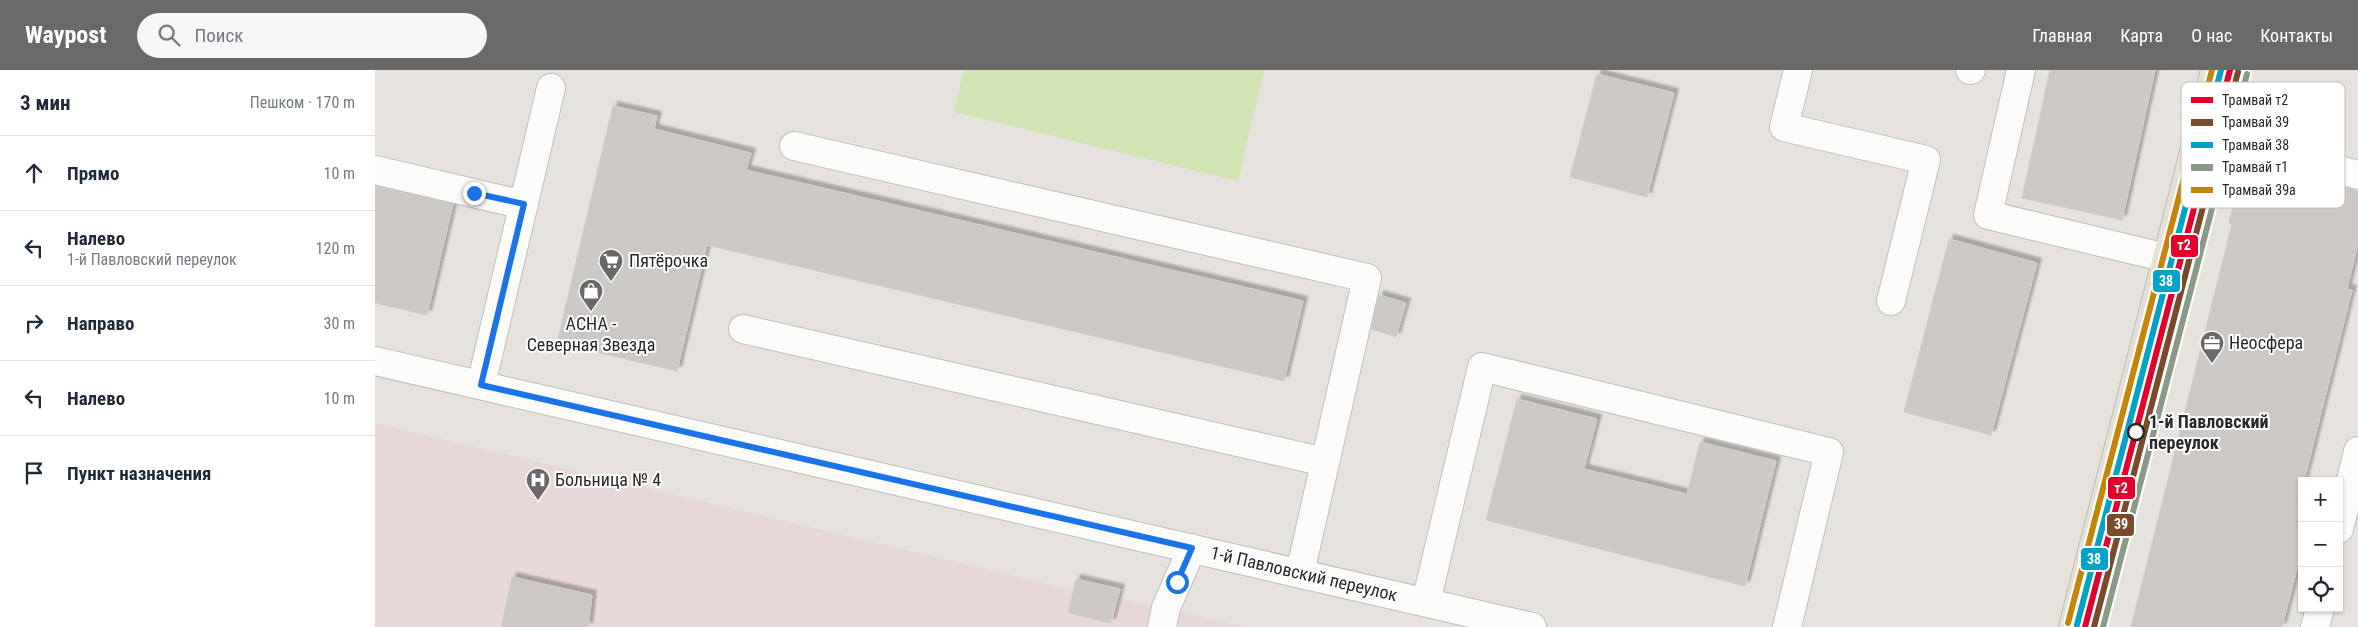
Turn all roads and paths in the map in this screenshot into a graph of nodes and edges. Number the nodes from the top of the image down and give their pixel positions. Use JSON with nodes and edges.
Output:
{"nodes":[{"id":1,"x":1798,"y":70,"type":"edge"},
{"id":2,"x":2021,"y":70,"type":"edge"},
{"id":3,"x":551,"y":88,"type":"dead end"},
{"id":4,"x":794,"y":146,"type":"dead end"},
{"id":5,"x":375,"y":170,"type":"edge"},
{"id":6,"x":2345,"y":172,"type":"edge"},
{"id":7,"x":2358,"y":175,"type":"edge"},
{"id":8,"x":524,"y":204,"type":"junction"},
{"id":9,"x":2181,"y":204,"type":"edge"},
{"id":10,"x":2167,"y":258,"type":"junction"},
{"id":11,"x":1891,"y":301,"type":"dead end"},
{"id":12,"x":743,"y":329,"type":"dead end"},
{"id":13,"x":375,"y":361,"type":"edge"},
{"id":14,"x":481,"y":385,"type":"junction"},
{"id":15,"x":2358,"y":451,"type":"edge"},
{"id":16,"x":1325,"y":462,"type":"junction"},
{"id":17,"x":2341,"y":522,"type":"edge"},
{"id":18,"x":1192,"y":548,"type":"junction"},
{"id":19,"x":1299,"y":573,"type":"junction"},
{"id":20,"x":1426,"y":602,"type":"junction"},
{"id":21,"x":2319,"y":612,"type":"edge"},
{"id":22,"x":1162,"y":627,"type":"edge"},
{"id":23,"x":1532,"y":627,"type":"edge"},
{"id":24,"x":1787,"y":627,"type":"edge"},
{"id":25,"x":2073,"y":627,"type":"edge"},
{"id":26,"x":2315,"y":627,"type":"edge"}],
"edges":[{"from":1,"to":11,"type":"street"},
{"from":2,"to":10,"type":"street"},
{"from":3,"to":8,"type":"street"},
{"from":4,"to":16,"type":"street"},
{"from":5,"to":8,"type":"street"},
{"from":6,"to":7,"type":"street"},
{"from":8,"to":14,"type":"street"},
{"from":9,"to":10,"type":"main road"},
{"from":10,"to":25,"type":"main road"},
{"from":12,"to":16,"type":"street"},
{"from":13,"to":14,"type":"street","name":"1-й Павловский переулок"},
{"from":14,"to":18,"type":"street","name":"1-й Павловский переулок"},
{"from":15,"to":17,"type":"street"},
{"from":16,"to":19,"type":"street"},
{"from":18,"to":19,"type":"street","name":"1-й Павловский переулок"},
{"from":18,"to":22,"type":"street"},
{"from":19,"to":20,"type":"street","name":"1-й Павловский переулок"},
{"from":20,"to":23,"type":"street","name":"1-й Павловский переулок"},
{"from":20,"to":24,"type":"street"},
{"from":21,"to":26,"type":"street"}]}
